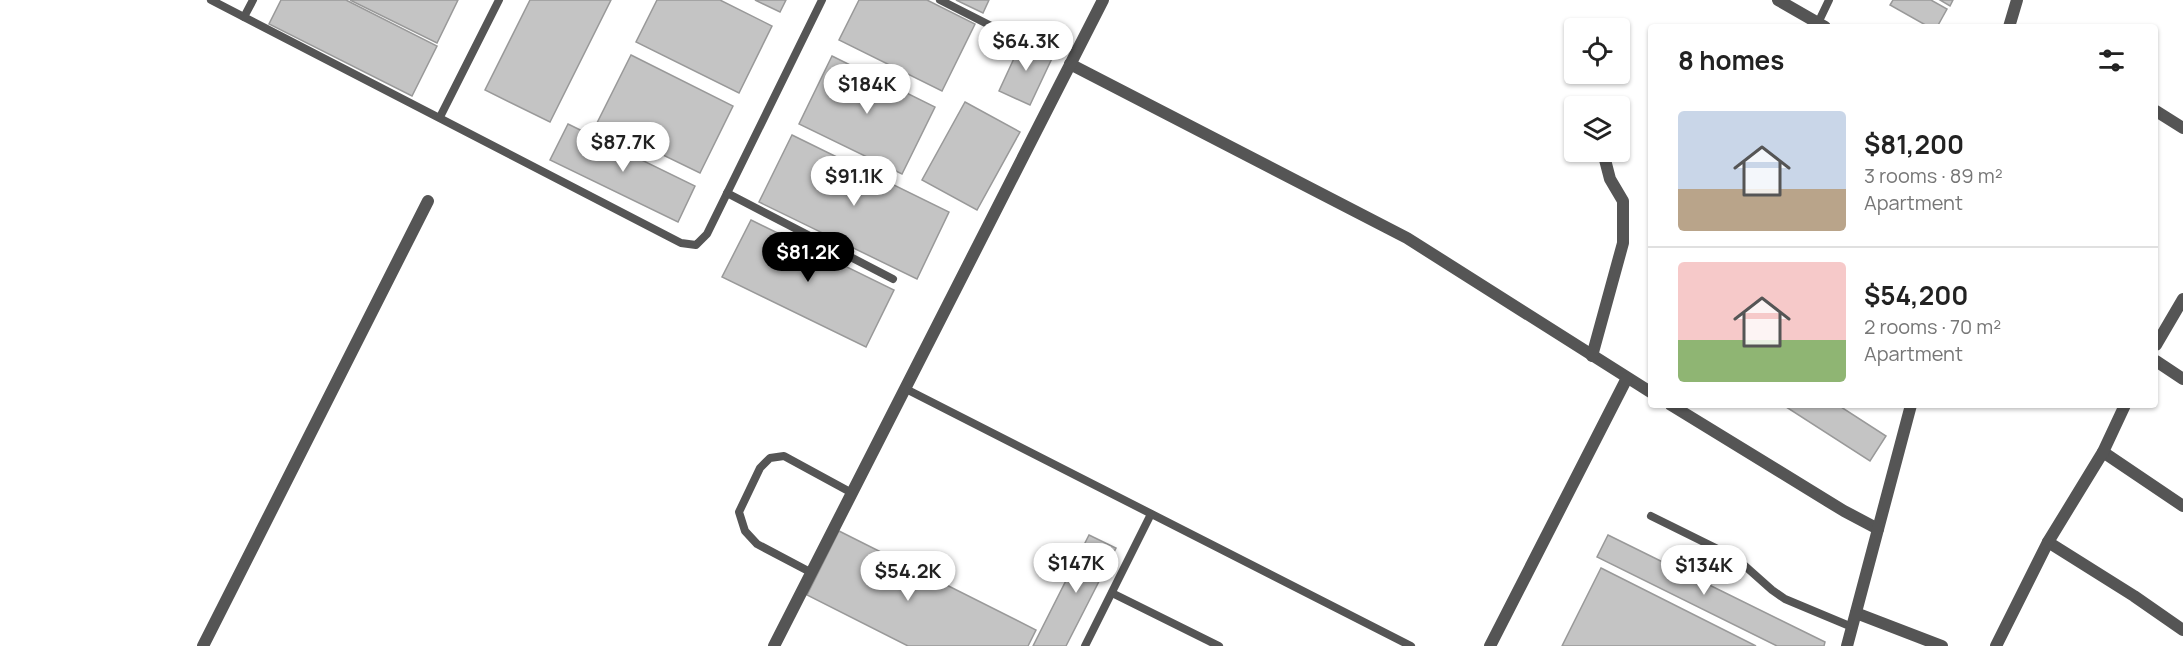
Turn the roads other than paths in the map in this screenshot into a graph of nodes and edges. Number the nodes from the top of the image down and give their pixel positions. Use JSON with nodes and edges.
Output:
{"nodes":[{"id":1,"x":211,"y":0,"type":"edge"},
{"id":2,"x":253,"y":0,"type":"edge"},
{"id":3,"x":498,"y":0,"type":"edge"},
{"id":4,"x":822,"y":0,"type":"edge"},
{"id":5,"x":940,"y":0,"type":"edge"},
{"id":6,"x":1103,"y":0,"type":"edge"},
{"id":7,"x":1778,"y":0,"type":"edge"},
{"id":8,"x":1829,"y":0,"type":"edge"},
{"id":9,"x":2017,"y":0,"type":"edge"},
{"id":10,"x":244,"y":17,"type":"junction"},
{"id":11,"x":1819,"y":24,"type":"edge"},
{"id":12,"x":1821,"y":24,"type":"edge"},
{"id":13,"x":2010,"y":24,"type":"edge"},
{"id":14,"x":1009,"y":35,"type":"dead end"},
{"id":15,"x":1070,"y":64,"type":"junction"},
{"id":16,"x":2158,"y":112,"type":"edge"},
{"id":17,"x":440,"y":117,"type":"junction"},
{"id":18,"x":2183,"y":128,"type":"edge"},
{"id":19,"x":1606,"y":162,"type":"edge"},
{"id":20,"x":727,"y":193,"type":"junction"},
{"id":21,"x":428,"y":201,"type":"dead end"},
{"id":22,"x":893,"y":279,"type":"dead end"},
{"id":23,"x":2183,"y":299,"type":"edge"},
{"id":24,"x":2158,"y":342,"type":"edge"},
{"id":25,"x":1592,"y":356,"type":"junction"},
{"id":26,"x":2158,"y":362,"type":"edge"},
{"id":27,"x":1627,"y":378,"type":"junction"},
{"id":28,"x":2183,"y":379,"type":"edge"},
{"id":29,"x":906,"y":389,"type":"junction"},
{"id":30,"x":1648,"y":391,"type":"edge"},
{"id":31,"x":1676,"y":408,"type":"edge"},
{"id":32,"x":1910,"y":408,"type":"edge"},
{"id":33,"x":2124,"y":408,"type":"edge"},
{"id":34,"x":2103,"y":452,"type":"junction"},
{"id":35,"x":852,"y":493,"type":"junction"},
{"id":36,"x":2183,"y":506,"type":"edge"},
{"id":37,"x":1151,"y":514,"type":"junction"},
{"id":38,"x":1651,"y":516,"type":"dead end"},
{"id":39,"x":1878,"y":529,"type":"junction"},
{"id":40,"x":2048,"y":542,"type":"junction"},
{"id":41,"x":812,"y":573,"type":"junction"},
{"id":42,"x":1112,"y":592,"type":"junction"},
{"id":43,"x":1856,"y":613,"type":"junction"},
{"id":44,"x":1852,"y":627,"type":"junction"},
{"id":45,"x":2183,"y":630,"type":"edge"},
{"id":46,"x":203,"y":646,"type":"edge"},
{"id":47,"x":774,"y":646,"type":"edge"},
{"id":48,"x":1085,"y":646,"type":"edge"},
{"id":49,"x":1219,"y":646,"type":"edge"},
{"id":50,"x":1412,"y":646,"type":"edge"},
{"id":51,"x":1490,"y":646,"type":"edge"},
{"id":52,"x":1847,"y":646,"type":"edge"},
{"id":53,"x":1942,"y":646,"type":"edge"},
{"id":54,"x":1996,"y":646,"type":"edge"}],
"edges":[{"from":1,"to":10,"type":"lane"},
{"from":2,"to":10,"type":"lane"},
{"from":3,"to":17,"type":"lane"},
{"from":4,"to":20,"type":"lane"},
{"from":5,"to":14,"type":"lane"},
{"from":6,"to":15,"type":"street"},
{"from":7,"to":11,"type":"street"},
{"from":8,"to":12,"type":"lane"},
{"from":9,"to":13,"type":"street"},
{"from":10,"to":17,"type":"lane"},
{"from":15,"to":25,"type":"street"},
{"from":15,"to":29,"type":"street"},
{"from":16,"to":18,"type":"street"},
{"from":17,"to":20,"type":"lane"},
{"from":19,"to":25,"type":"street"},
{"from":20,"to":22,"type":"lane"},
{"from":21,"to":46,"type":"street"},
{"from":23,"to":24,"type":"street"},
{"from":25,"to":27,"type":"street"},
{"from":26,"to":28,"type":"street"},
{"from":27,"to":30,"type":"street"},
{"from":27,"to":51,"type":"street"},
{"from":29,"to":35,"type":"street"},
{"from":29,"to":37,"type":"lane"},
{"from":31,"to":39,"type":"street"},
{"from":32,"to":39,"type":"street"},
{"from":33,"to":34,"type":"street"},
{"from":34,"to":36,"type":"street"},
{"from":34,"to":40,"type":"street"},
{"from":35,"to":41,"type":"street"},
{"from":35,"to":41,"type":"lane"},
{"from":37,"to":42,"type":"lane"},
{"from":37,"to":50,"type":"lane"},
{"from":38,"to":44,"type":"lane"},
{"from":39,"to":43,"type":"street"},
{"from":40,"to":45,"type":"street"},
{"from":40,"to":54,"type":"street"},
{"from":41,"to":47,"type":"street"},
{"from":42,"to":48,"type":"lane"},
{"from":42,"to":49,"type":"lane"},
{"from":43,"to":44,"type":"street"},
{"from":43,"to":53,"type":"street"},
{"from":44,"to":52,"type":"street"}]}
